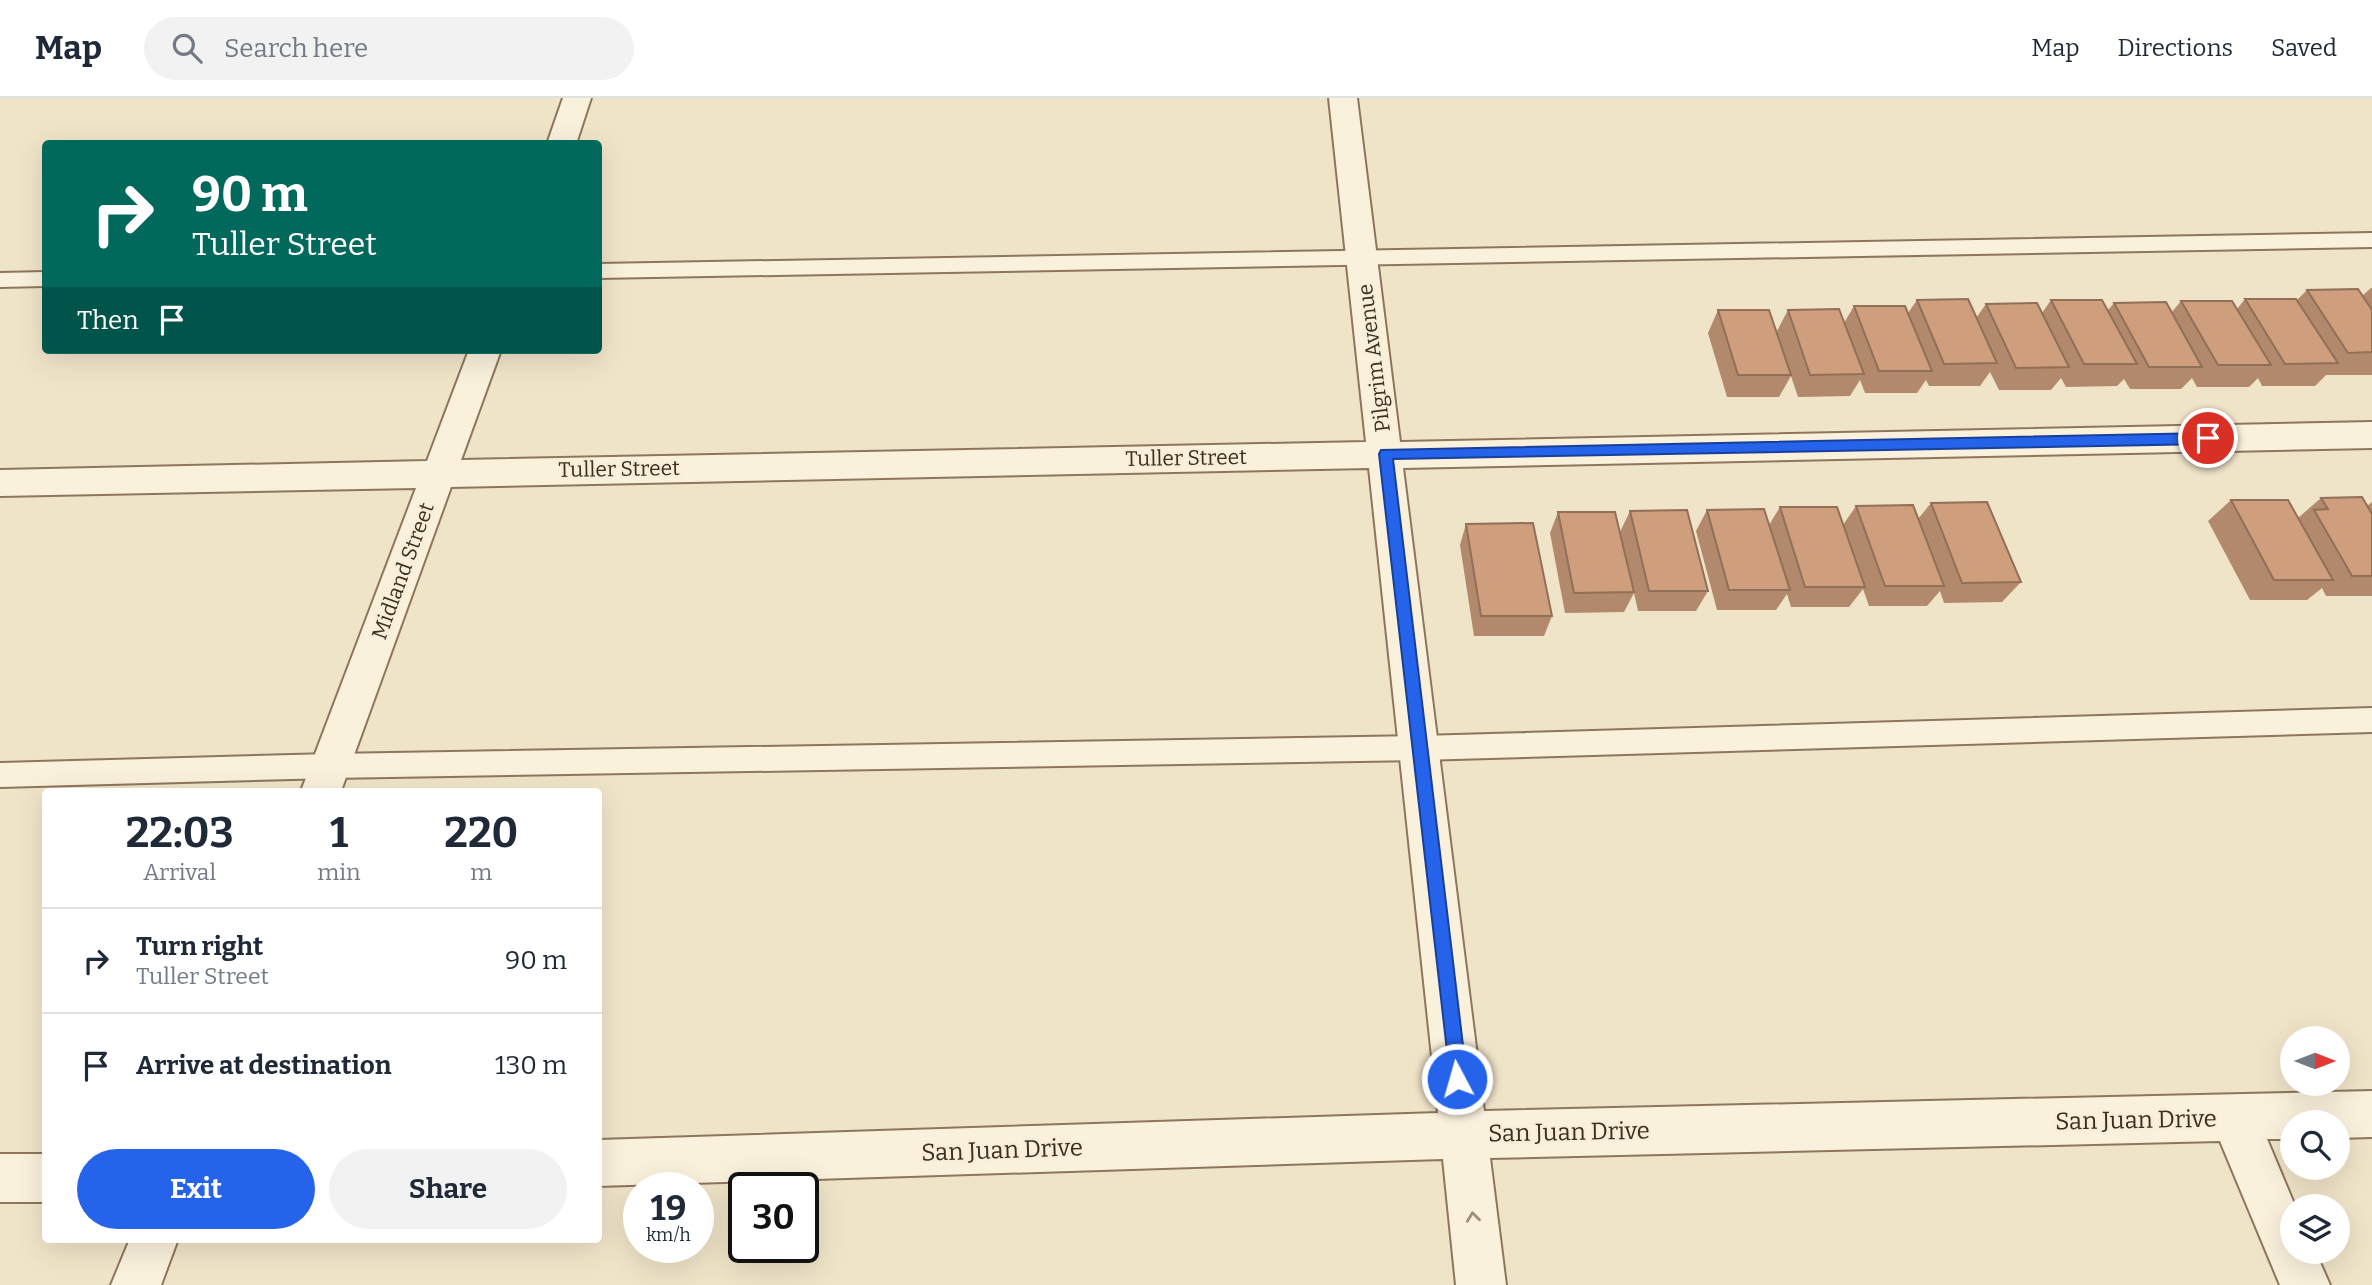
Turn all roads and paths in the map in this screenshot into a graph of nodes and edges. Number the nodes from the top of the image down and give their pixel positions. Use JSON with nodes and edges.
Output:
{"nodes":[{"id":1,"x":577,"y":98,"type":"edge"},
{"id":2,"x":1342,"y":98,"type":"edge"},
{"id":3,"x":562,"y":140,"type":"edge"},
{"id":4,"x":2372,"y":240,"type":"edge"},
{"id":5,"x":1362,"y":256,"type":"junction"},
{"id":6,"x":602,"y":271,"type":"edge"},
{"id":7,"x":42,"y":279,"type":"edge"},
{"id":8,"x":0,"y":280,"type":"edge"},
{"id":9,"x":484,"y":354,"type":"edge"},
{"id":10,"x":2372,"y":435,"type":"edge"},
{"id":11,"x":1386,"y":454,"type":"junction"},
{"id":12,"x":439,"y":473,"type":"junction"},
{"id":13,"x":0,"y":483,"type":"edge"},
{"id":14,"x":2372,"y":720,"type":"edge"},
{"id":15,"x":1420,"y":748,"type":"junction"},
{"id":16,"x":0,"y":775,"type":"edge"},
{"id":17,"x":326,"y":778,"type":"edge"},
{"id":18,"x":2372,"y":1114,"type":"edge"},
{"id":19,"x":2234,"y":1118,"type":"junction"},
{"id":20,"x":1464,"y":1135,"type":"junction"},
{"id":21,"x":602,"y":1163,"type":"edge"},
{"id":22,"x":0,"y":1178,"type":"edge"},
{"id":23,"x":42,"y":1178,"type":"edge"},
{"id":24,"x":152,"y":1243,"type":"edge"},
{"id":25,"x":135,"y":1285,"type":"edge"},
{"id":26,"x":1481,"y":1285,"type":"edge"},
{"id":27,"x":2305,"y":1285,"type":"edge"}],
"edges":[{"from":1,"to":3,"type":"street"},
{"from":2,"to":5,"type":"street","name":"Pilgrim Avenue"},
{"from":4,"to":5,"type":"lane"},
{"from":5,"to":6,"type":"lane"},
{"from":5,"to":11,"type":"street","name":"Pilgrim Avenue"},
{"from":7,"to":8,"type":"lane"},
{"from":9,"to":12,"type":"street","name":"Midland Street"},
{"from":10,"to":11,"type":"street","name":"Tuller Street"},
{"from":11,"to":12,"type":"street","name":"Tuller Street"},
{"from":11,"to":15,"type":"street","name":"Pilgrim Avenue"},
{"from":12,"to":13,"type":"street","name":"Tuller Street"},
{"from":12,"to":17,"type":"street","name":"Midland Street"},
{"from":14,"to":15,"type":"lane"},
{"from":15,"to":17,"type":"lane"},
{"from":15,"to":20,"type":"street","name":"Pilgrim Avenue"},
{"from":16,"to":17,"type":"lane"},
{"from":18,"to":19,"type":"street","name":"San Juan Drive"},
{"from":19,"to":20,"type":"street","name":"San Juan Drive"},
{"from":19,"to":27,"type":"street"},
{"from":20,"to":21,"type":"street","name":"San Juan Drive"},
{"from":26,"to":20,"type":"street","name":"Pilgrim Avenue","one_way":true},
{"from":22,"to":23,"type":"street"},
{"from":24,"to":25,"type":"street"}]}
